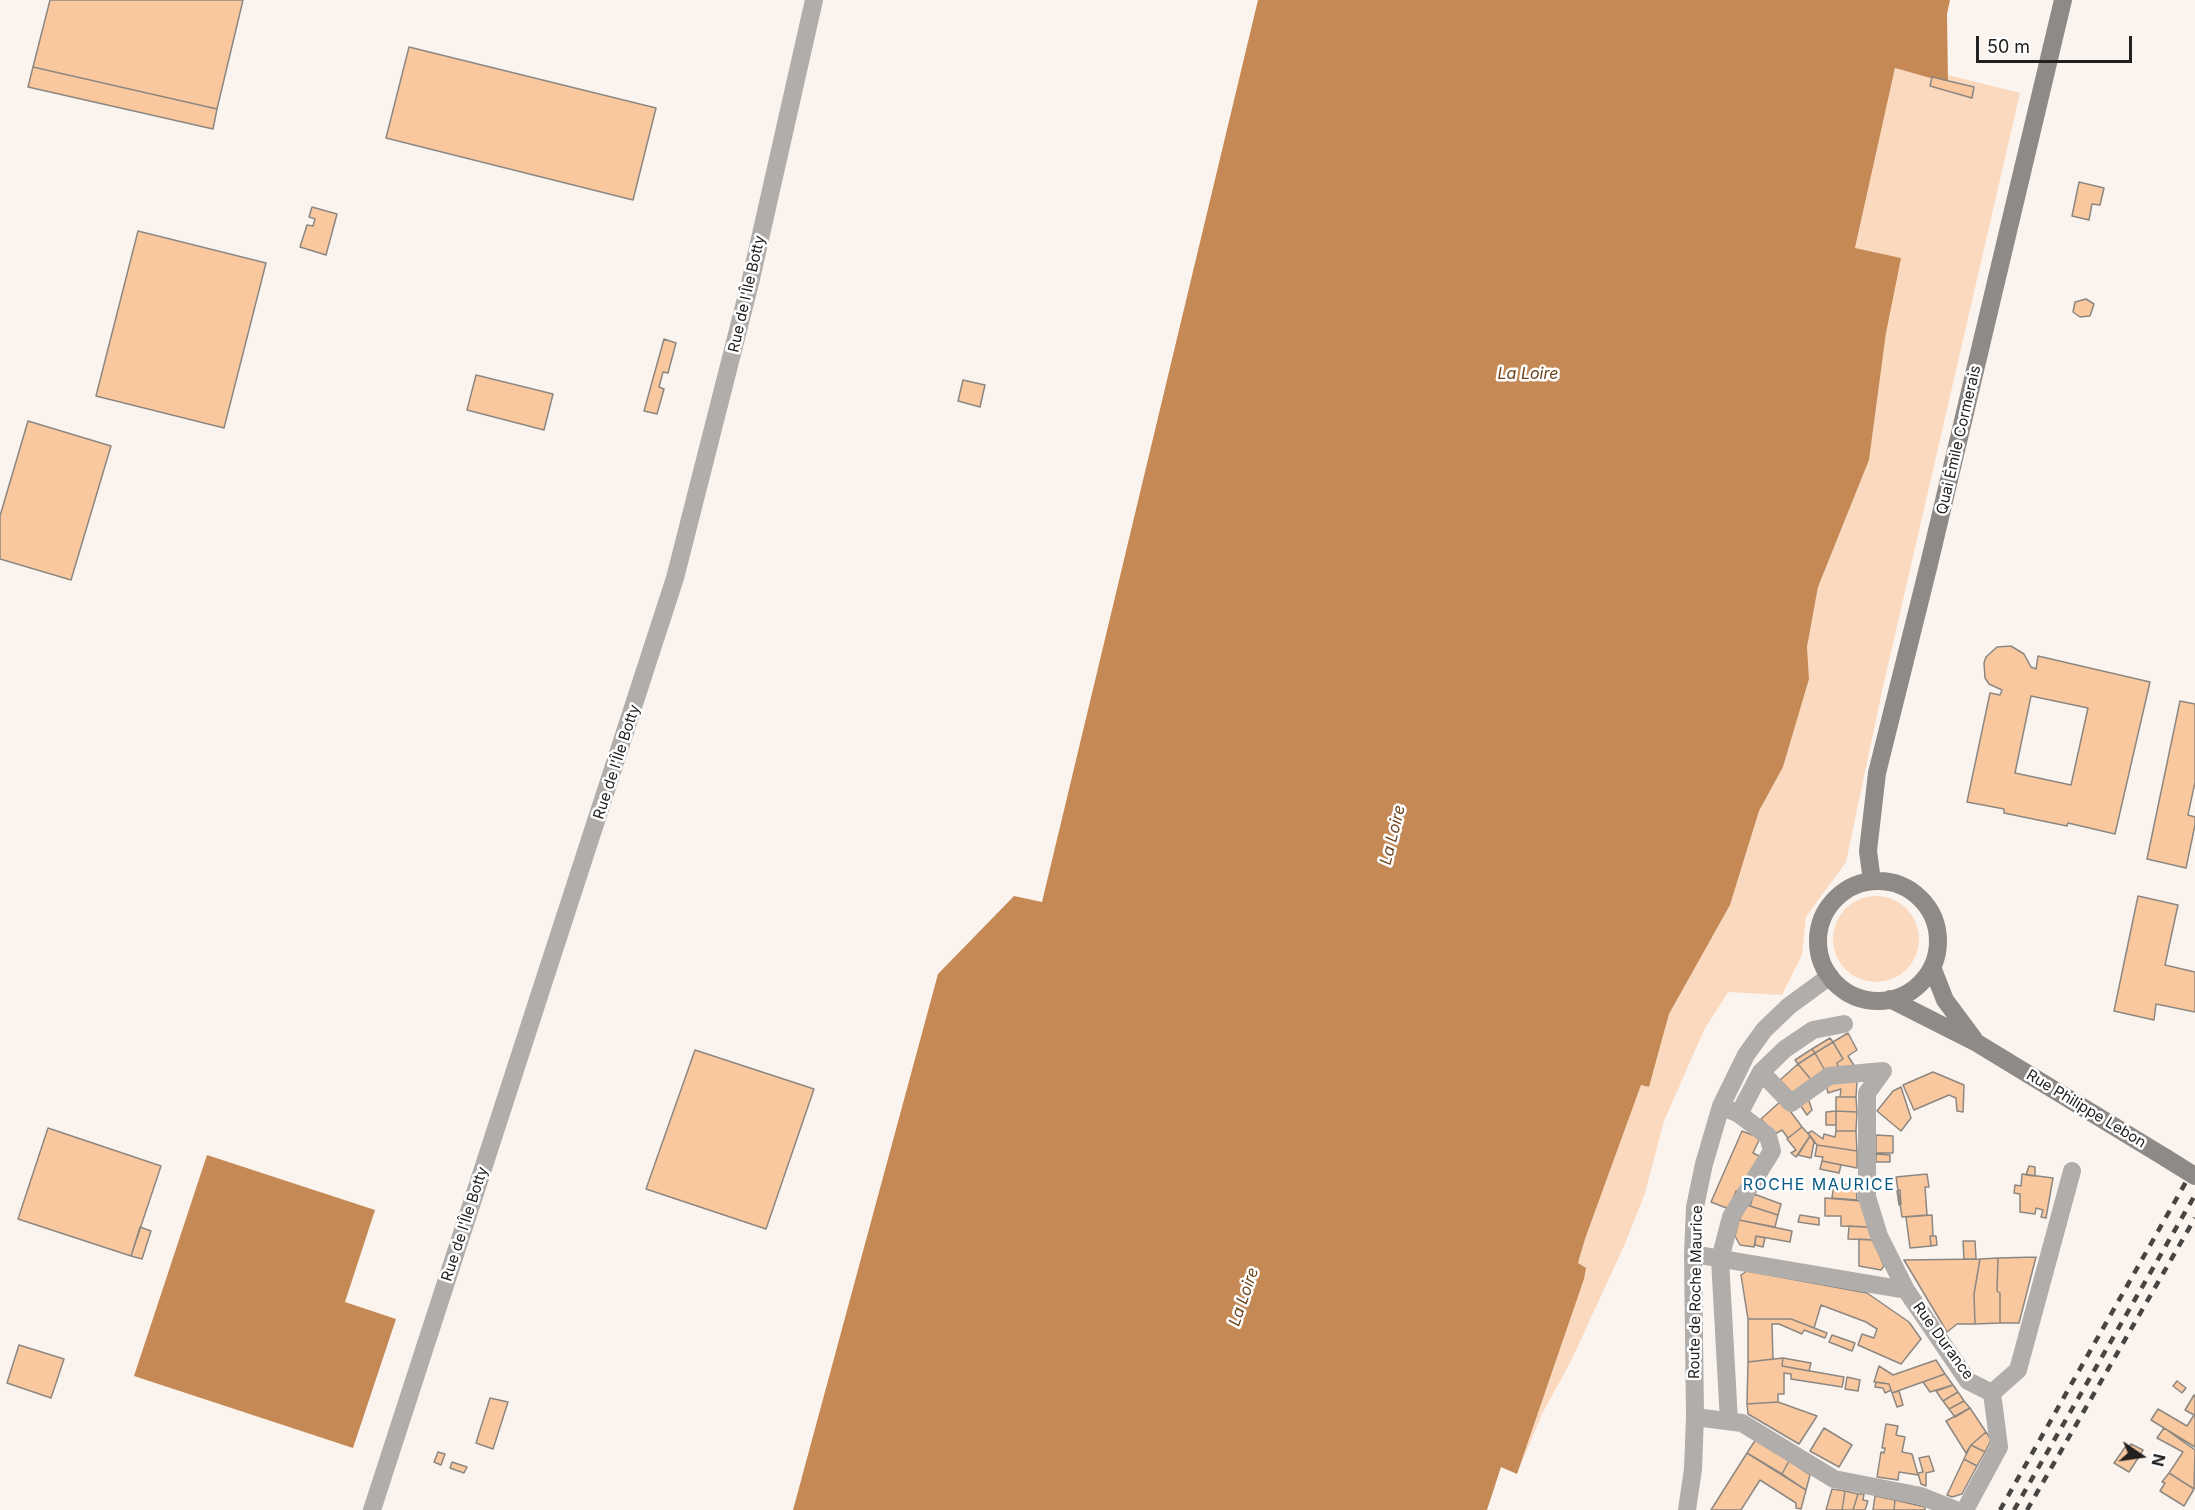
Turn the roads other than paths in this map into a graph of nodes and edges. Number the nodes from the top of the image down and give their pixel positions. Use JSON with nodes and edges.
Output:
{"nodes":[{"id":1,"x":814,"y":0,"type":"edge"},
{"id":2,"x":2063,"y":0,"type":"edge"},
{"id":3,"x":1872,"y":881,"type":"junction"},
{"id":4,"x":1932,"y":967,"type":"junction"},
{"id":5,"x":1830,"y":976,"type":"junction"},
{"id":6,"x":1890,"y":999,"type":"junction"},
{"id":7,"x":1844,"y":1024,"type":"dead end"},
{"id":8,"x":1977,"y":1043,"type":"junction"},
{"id":9,"x":1761,"y":1072,"type":"junction"},
{"id":10,"x":1721,"y":1106,"type":"junction"},
{"id":11,"x":1739,"y":1114,"type":"junction"},
{"id":12,"x":2072,"y":1171,"type":"dead end"},
{"id":13,"x":2195,"y":1176,"type":"edge"},
{"id":14,"x":1693,"y":1254,"type":"junction"},
{"id":15,"x":1720,"y":1258,"type":"junction"},
{"id":16,"x":1906,"y":1290,"type":"junction"},
{"id":17,"x":1992,"y":1393,"type":"junction"},
{"id":18,"x":1695,"y":1417,"type":"junction"},
{"id":19,"x":1729,"y":1421,"type":"junction"},
{"id":20,"x":372,"y":1510,"type":"edge"},
{"id":21,"x":1687,"y":1510,"type":"edge"},
{"id":22,"x":1956,"y":1510,"type":"edge"},
{"id":23,"x":1965,"y":1510,"type":"edge"}],
"edges":[{"from":1,"to":20,"type":"street","name":"Rue de l'Île Botty"},
{"from":2,"to":3,"type":"main road","name":"Quai Émile Cormerais"},
{"from":3,"to":4,"type":"main road"},
{"from":3,"to":5,"type":"main road"},
{"from":4,"to":6,"type":"main road"},
{"from":4,"to":8,"type":"main road","name":"Rue Philippe Lebon"},
{"from":5,"to":6,"type":"main road"},
{"from":5,"to":10,"type":"street","name":"Route de Roche Maurice"},
{"from":6,"to":8,"type":"main road","name":"Rue Philippe Lebon"},
{"from":7,"to":9,"type":"street"},
{"from":8,"to":13,"type":"main road","name":"Rue Philippe Lebon","bridge":true},
{"from":9,"to":11,"type":"street"},
{"from":9,"to":16,"type":"street"},
{"from":10,"to":11,"type":"street"},
{"from":10,"to":14,"type":"street","name":"Route de Roche Maurice"},
{"from":11,"to":15,"type":"street"},
{"from":12,"to":17,"type":"street"},
{"from":14,"to":15,"type":"street","name":"Rue Durance"},
{"from":14,"to":18,"type":"street","name":"Route de Roche Maurice"},
{"from":15,"to":16,"type":"street","name":"Rue Durance"},
{"from":15,"to":19,"type":"street"},
{"from":16,"to":17,"type":"street","name":"Rue Durance"},
{"from":17,"to":23,"type":"street"},
{"from":18,"to":19,"type":"street"},
{"from":18,"to":21,"type":"street","name":"Route de Roche Maurice"},
{"from":19,"to":22,"type":"street"}]}
